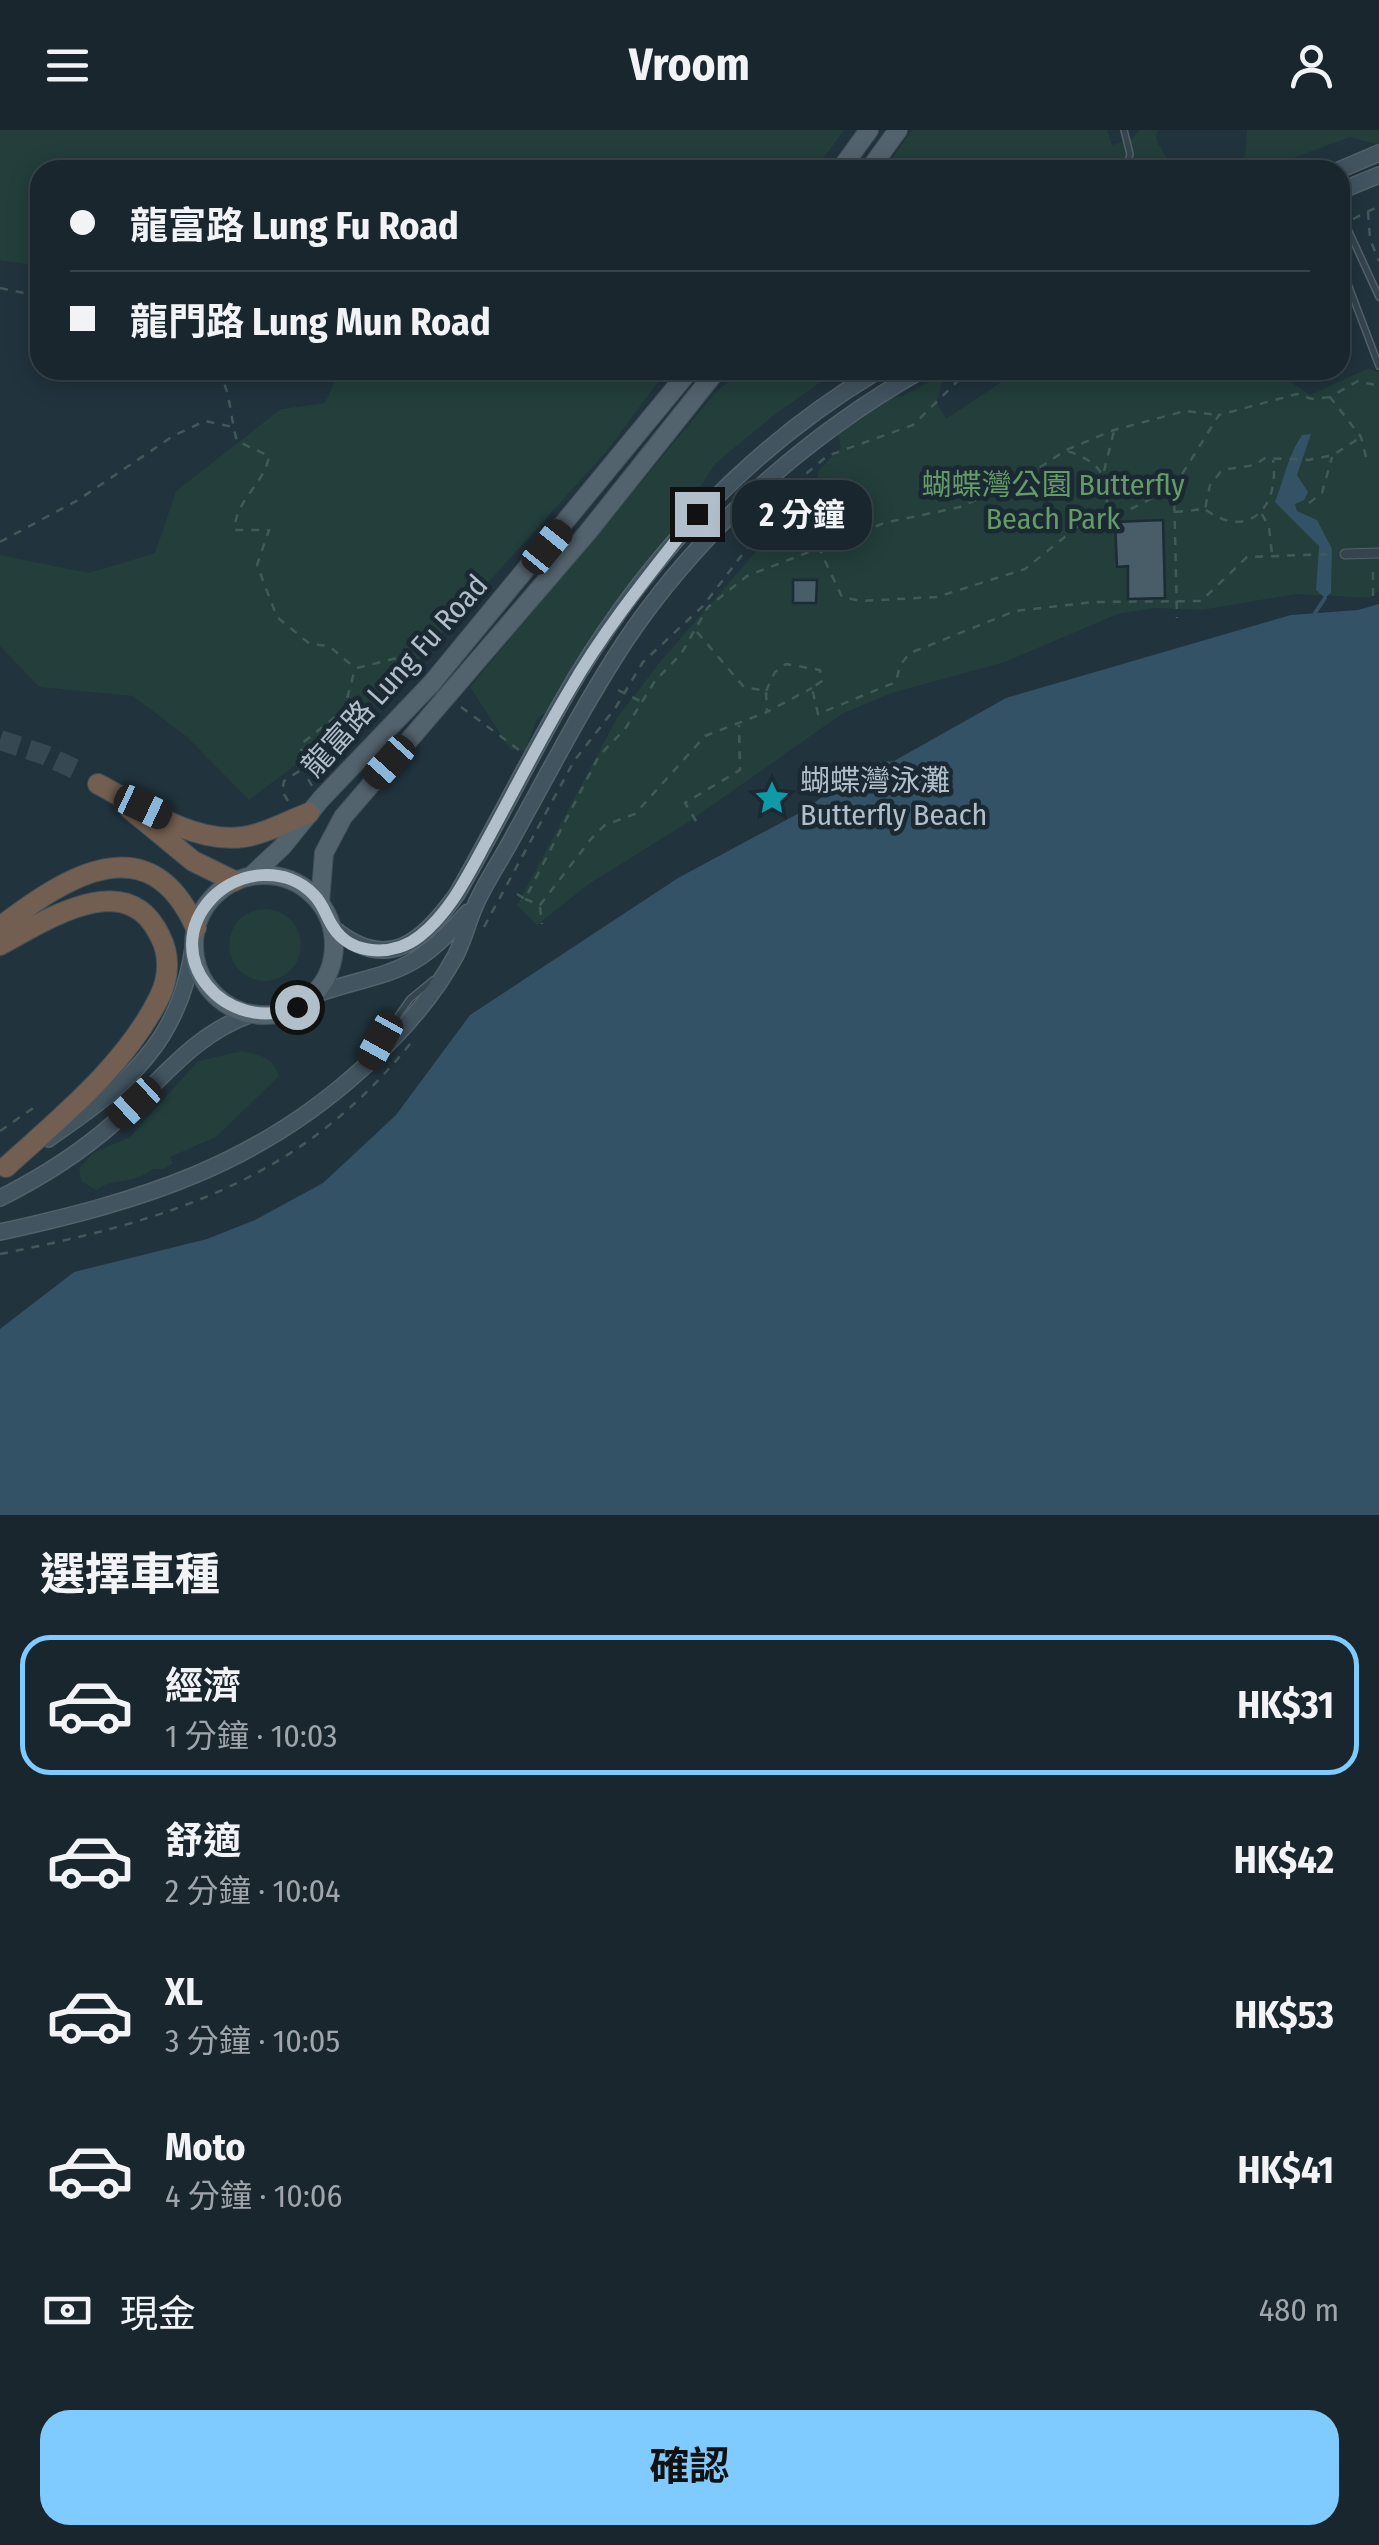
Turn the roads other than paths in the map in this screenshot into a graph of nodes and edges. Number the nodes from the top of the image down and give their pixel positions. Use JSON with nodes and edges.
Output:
{"nodes":[{"id":1,"x":869,"y":130,"type":"edge"},
{"id":2,"x":898,"y":130,"type":"edge"},
{"id":3,"x":1124,"y":130,"type":"edge"},
{"id":4,"x":1379,"y":153,"type":"edge"},
{"id":5,"x":847,"y":160,"type":"edge"},
{"id":6,"x":876,"y":160,"type":"edge"},
{"id":7,"x":1128,"y":160,"type":"edge"},
{"id":8,"x":1350,"y":165,"type":"edge"},
{"id":9,"x":1379,"y":174,"type":"edge"},
{"id":10,"x":1350,"y":187,"type":"edge"},
{"id":11,"x":1350,"y":234,"type":"edge"},
{"id":12,"x":1350,"y":285,"type":"edge"},
{"id":13,"x":1379,"y":297,"type":"edge"},
{"id":14,"x":1376,"y":341,"type":"edge"},
{"id":15,"x":1379,"y":366,"type":"edge"},
{"id":16,"x":682,"y":380,"type":"edge"},
{"id":17,"x":709,"y":380,"type":"edge"},
{"id":18,"x":862,"y":380,"type":"edge"},
{"id":19,"x":906,"y":380,"type":"edge"},
{"id":20,"x":1376,"y":553,"type":"edge"},
{"id":21,"x":1346,"y":554,"type":"road end"},
{"id":22,"x":304,"y":810,"type":"junction"},
{"id":23,"x":243,"y":879,"type":"junction"},
{"id":24,"x":320,"y":902,"type":"junction"},
{"id":25,"x":476,"y":903,"type":"junction"},
{"id":26,"x":0,"y":927,"type":"edge"},
{"id":27,"x":333,"y":928,"type":"junction"},
{"id":28,"x":195,"y":935,"type":"junction"},
{"id":29,"x":0,"y":946,"type":"edge"},
{"id":30,"x":313,"y":995,"type":"junction"},
{"id":31,"x":252,"y":1014,"type":"junction"},
{"id":32,"x":3,"y":1168,"type":"edge"},
{"id":33,"x":0,"y":1198,"type":"edge"},
{"id":34,"x":0,"y":1232,"type":"edge"}],
"edges":[{"from":1,"to":5,"type":"main road"},
{"from":2,"to":6,"type":"main road"},
{"from":3,"to":7,"type":"lane"},
{"from":4,"to":8,"type":"main road"},
{"from":9,"to":10,"type":"main road"},
{"from":11,"to":13,"type":"lane"},
{"from":12,"to":14,"type":"lane"},
{"from":14,"to":15,"type":"lane"},
{"from":16,"to":22,"type":"main road","name":"龍富路 Lung Fu Road"},
{"from":17,"to":24,"type":"main road","name":"龍富路 Lung Fu Road"},
{"from":18,"to":27,"type":"main road"},
{"from":19,"to":25,"type":"main road"},
{"from":20,"to":21,"type":"street"},
{"from":22,"to":23,"type":"main road","name":"龍富路 Lung Fu Road"},
{"from":22,"to":23,"type":"highway"},
{"from":23,"to":24,"type":"main road"},
{"from":23,"to":28,"type":"main road","name":"龍富路 Lung Fu Road"},
{"from":24,"to":27,"type":"main road"},
{"from":25,"to":30,"type":"main road"},
{"from":25,"to":34,"type":"main road"},
{"from":26,"to":28,"type":"highway"},
{"from":27,"to":30,"type":"main road"},
{"from":28,"to":31,"type":"main road"},
{"from":28,"to":32,"type":"main road","name":"龍富路 Lung Fu Road"},
{"from":29,"to":32,"type":"highway"},
{"from":30,"to":31,"type":"main road"},
{"from":31,"to":33,"type":"main road"}]}
